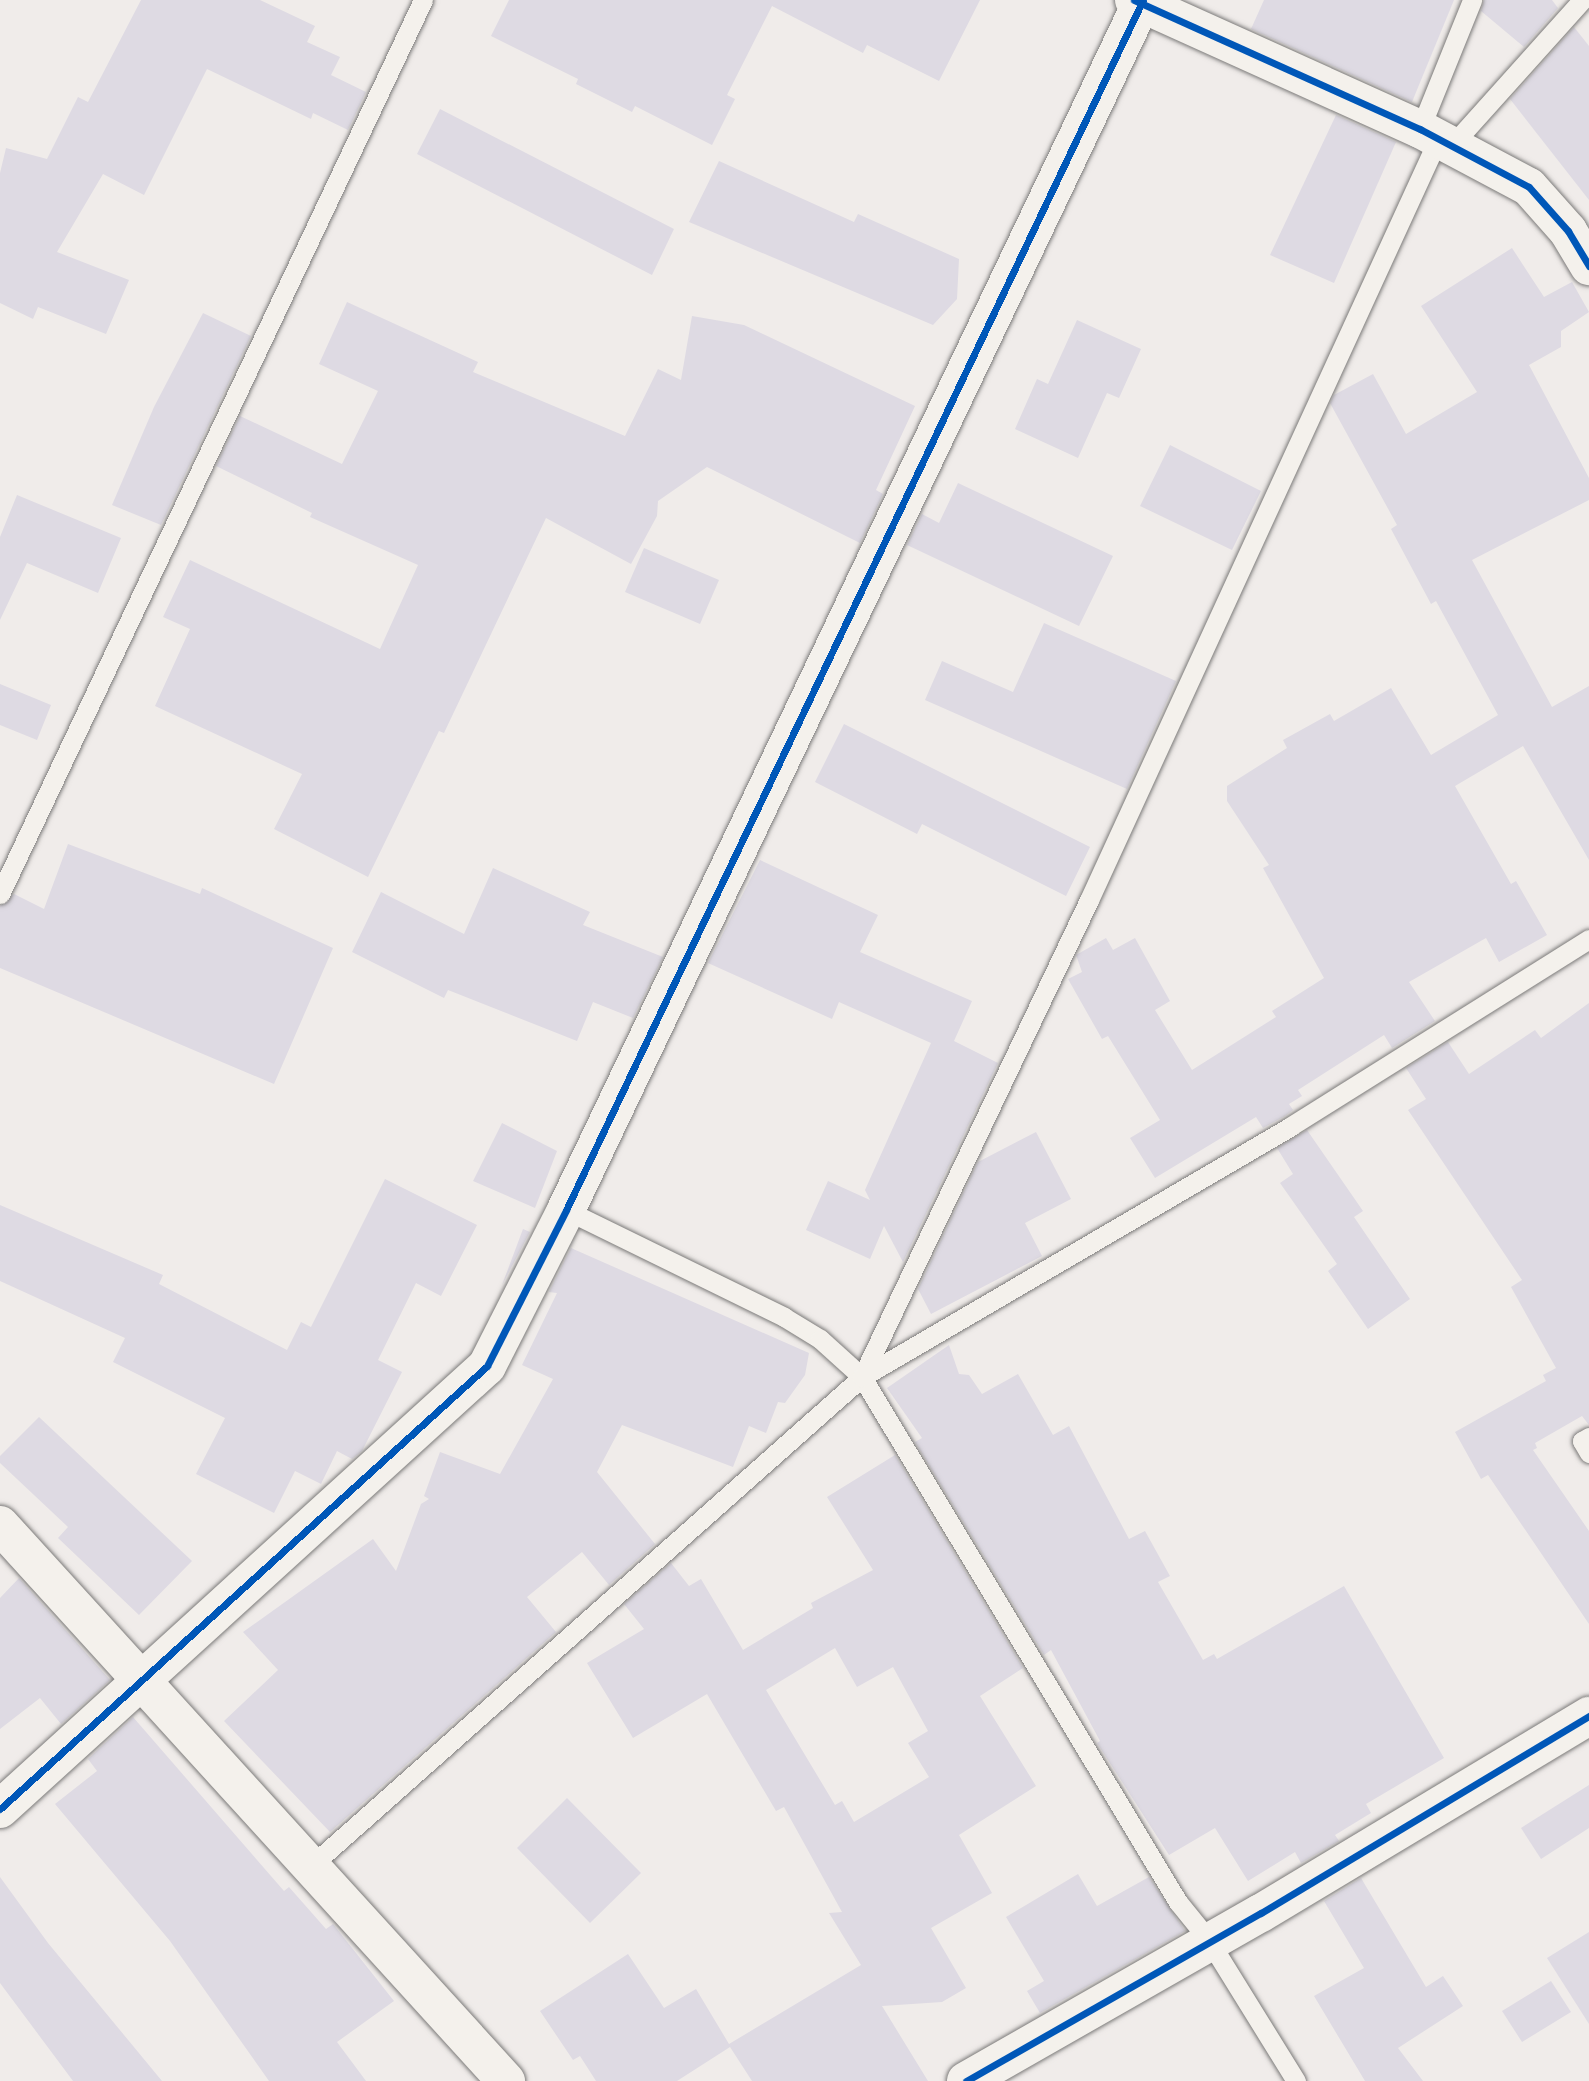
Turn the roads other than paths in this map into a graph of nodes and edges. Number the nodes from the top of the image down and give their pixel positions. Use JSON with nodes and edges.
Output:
{"nodes":[{"id":1,"x":422,"y":0,"type":"edge"},
{"id":2,"x":1472,"y":0,"type":"edge"},
{"id":3,"x":1582,"y":0,"type":"edge"},
{"id":4,"x":1139,"y":1,"type":"edge"},
{"id":5,"x":1437,"y":137,"type":"junction"},
{"id":6,"x":1589,"y":266,"type":"edge"},
{"id":7,"x":0,"y":894,"type":"edge"},
{"id":8,"x":1589,"y":939,"type":"edge"},
{"id":9,"x":566,"y":1210,"type":"junction"},
{"id":10,"x":862,"y":1377,"type":"junction"},
{"id":11,"x":1589,"y":1437,"type":"edge"},
{"id":12,"x":1589,"y":1452,"type":"edge"},
{"id":13,"x":0,"y":1525,"type":"edge"},
{"id":14,"x":139,"y":1681,"type":"junction"},
{"id":15,"x":1589,"y":1716,"type":"edge"},
{"id":16,"x":0,"y":1809,"type":"edge"},
{"id":17,"x":313,"y":1864,"type":"junction"},
{"id":18,"x":1208,"y":1939,"type":"junction"},
{"id":19,"x":506,"y":2081,"type":"edge"},
{"id":20,"x":966,"y":2081,"type":"edge"},
{"id":21,"x":1296,"y":2081,"type":"edge"}],
"edges":[{"from":1,"to":7,"type":"lane"},
{"from":2,"to":5,"type":"lane"},
{"from":3,"to":5,"type":"lane"},
{"from":4,"to":5,"type":"street"},
{"from":4,"to":9,"type":"street"},
{"from":5,"to":6,"type":"street"},
{"from":5,"to":10,"type":"lane"},
{"from":8,"to":10,"type":"lane"},
{"from":9,"to":10,"type":"lane"},
{"from":9,"to":14,"type":"street"},
{"from":10,"to":17,"type":"lane"},
{"from":10,"to":18,"type":"lane"},
{"from":11,"to":12,"type":"lane"},
{"from":13,"to":14,"type":"street"},
{"from":14,"to":16,"type":"street"},
{"from":14,"to":17,"type":"street"},
{"from":15,"to":18,"type":"street"},
{"from":17,"to":19,"type":"street"},
{"from":18,"to":20,"type":"street"},
{"from":18,"to":21,"type":"lane"}]}
